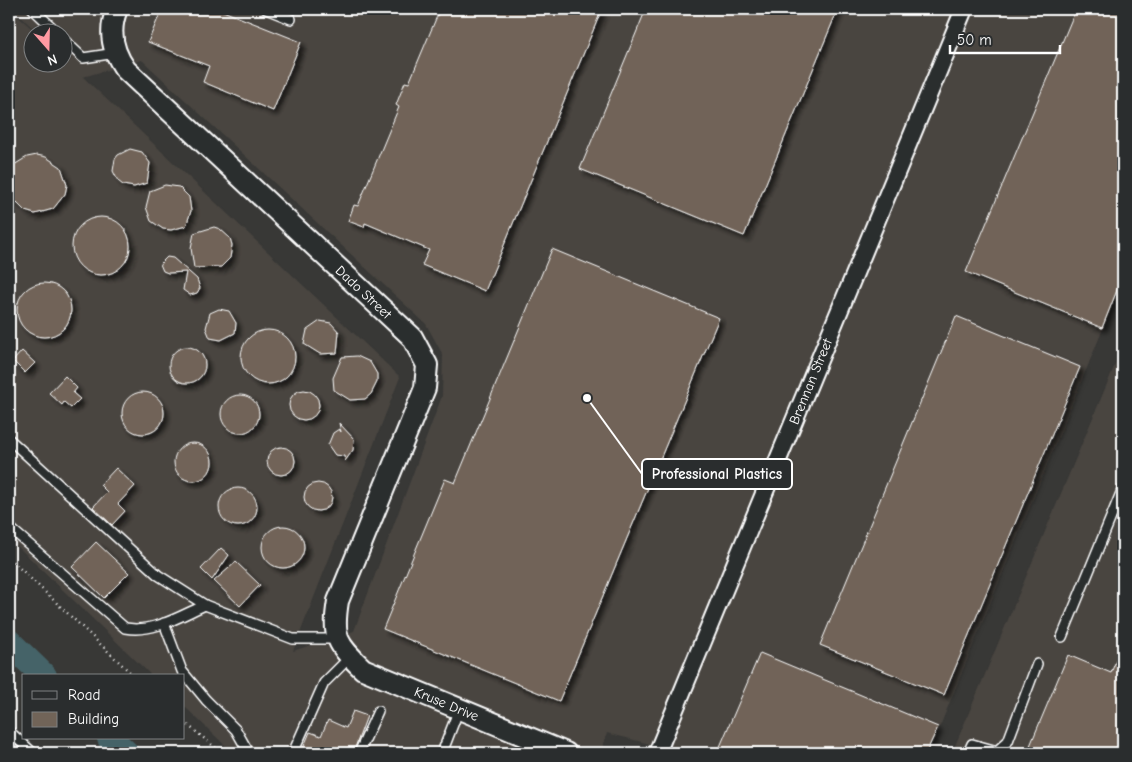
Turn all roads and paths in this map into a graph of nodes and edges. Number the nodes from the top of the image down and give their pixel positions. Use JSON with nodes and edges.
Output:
{"nodes":[{"id":1,"x":33,"y":9,"type":"edge"},
{"id":2,"x":117,"y":9,"type":"edge"},
{"id":3,"x":266,"y":9,"type":"edge"},
{"id":4,"x":964,"y":9,"type":"edge"},
{"id":5,"x":291,"y":19,"type":"dead end"},
{"id":6,"x":47,"y":22,"type":"edge"},
{"id":7,"x":72,"y":47,"type":"edge"},
{"id":8,"x":116,"y":53,"type":"junction"},
{"id":9,"x":9,"y":439,"type":"edge"},
{"id":10,"x":1123,"y":488,"type":"edge"},
{"id":11,"x":9,"y":528,"type":"edge"},
{"id":12,"x":9,"y":558,"type":"edge"},
{"id":13,"x":205,"y":605,"type":"junction"},
{"id":14,"x":164,"y":623,"type":"junction"},
{"id":15,"x":1062,"y":637,"type":"dead end"},
{"id":16,"x":338,"y":639,"type":"junction"},
{"id":17,"x":350,"y":657,"type":"junction"},
{"id":18,"x":1037,"y":664,"type":"dead end"},
{"id":19,"x":132,"y":674,"type":"edge"},
{"id":20,"x":184,"y":674,"type":"edge"},
{"id":21,"x":185,"y":675,"type":"edge"},
{"id":22,"x":459,"y":709,"type":"junction"},
{"id":23,"x":378,"y":711,"type":"dead end"},
{"id":24,"x":185,"y":723,"type":"edge"},
{"id":25,"x":9,"y":731,"type":"edge"},
{"id":26,"x":33,"y":753,"type":"edge"},
{"id":27,"x":222,"y":753,"type":"edge"},
{"id":28,"x":248,"y":753,"type":"edge"},
{"id":29,"x":293,"y":753,"type":"edge"},
{"id":30,"x":359,"y":753,"type":"edge"},
{"id":31,"x":442,"y":753,"type":"edge"},
{"id":32,"x":566,"y":753,"type":"edge"},
{"id":33,"x":657,"y":753,"type":"edge"},
{"id":34,"x":968,"y":753,"type":"edge"}],
"edges":[{"from":1,"to":6,"type":"lane"},
{"from":2,"to":8,"type":"street","name":"Dado Street"},
{"from":3,"to":5,"type":"lane"},
{"from":4,"to":33,"type":"street","name":"Brennan Street"},
{"from":7,"to":8,"type":"lane"},
{"from":8,"to":16,"type":"street","name":"Dado Street"},
{"from":9,"to":13,"type":"lane"},
{"from":10,"to":15,"type":"lane"},
{"from":11,"to":14,"type":"lane"},
{"from":12,"to":19,"type":"path"},
{"from":13,"to":14,"type":"lane"},
{"from":13,"to":16,"type":"lane"},
{"from":14,"to":20,"type":"lane"},
{"from":16,"to":17,"type":"street","name":"Kruse Drive"},
{"from":17,"to":22,"type":"street","name":"Kruse Drive"},
{"from":17,"to":29,"type":"lane"},
{"from":18,"to":34,"type":"lane"},
{"from":21,"to":28,"type":"lane"},
{"from":22,"to":31,"type":"lane"},
{"from":22,"to":32,"type":"street","name":"Kruse Drive"},
{"from":23,"to":30,"type":"lane"},
{"from":24,"to":27,"type":"path"},
{"from":25,"to":26,"type":"lane"}]}
